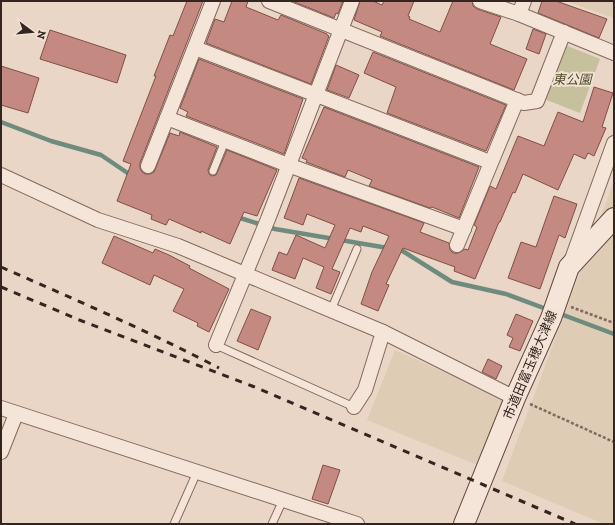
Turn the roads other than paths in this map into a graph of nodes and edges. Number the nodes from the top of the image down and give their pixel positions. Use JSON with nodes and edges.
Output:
{"nodes":[{"id":1,"x":213,"y":1,"type":"edge"},
{"id":2,"x":269,"y":1,"type":"edge"},
{"id":3,"x":352,"y":1,"type":"edge"},
{"id":4,"x":480,"y":1,"type":"edge"},
{"id":5,"x":522,"y":7,"type":"edge"},
{"id":6,"x":341,"y":29,"type":"junction"},
{"id":7,"x":564,"y":32,"type":"junction"},
{"id":8,"x":195,"y":48,"type":"junction"},
{"id":9,"x":614,"y":53,"type":"edge"},
{"id":10,"x":315,"y":95,"type":"junction"},
{"id":11,"x":517,"y":100,"type":"junction"},
{"id":12,"x":167,"y":118,"type":"junction"},
{"id":13,"x":225,"y":141,"type":"junction"},
{"id":14,"x":614,"y":143,"type":"edge"},
{"id":15,"x":490,"y":162,"type":"junction"},
{"id":16,"x":288,"y":165,"type":"junction"},
{"id":17,"x":148,"y":166,"type":"dead end"},
{"id":18,"x":213,"y":170,"type":"dead end"},
{"id":19,"x":1,"y":175,"type":"edge"},
{"id":20,"x":614,"y":218,"type":"edge"},
{"id":21,"x":464,"y":229,"type":"junction"},
{"id":22,"x":457,"y":245,"type":"dead end"},
{"id":23,"x":357,"y":249,"type":"dead end"},
{"id":24,"x":569,"y":267,"type":"junction"},
{"id":25,"x":245,"y":274,"type":"junction"},
{"id":26,"x":331,"y":310,"type":"junction"},
{"id":27,"x":383,"y":332,"type":"junction"},
{"id":28,"x":216,"y":345,"type":"joint"},
{"id":29,"x":515,"y":398,"type":"junction"},
{"id":30,"x":354,"y":407,"type":"joint"},
{"id":31,"x":1,"y":408,"type":"edge"},
{"id":32,"x":16,"y":414,"type":"junction"},
{"id":33,"x":1,"y":452,"type":"edge"},
{"id":34,"x":196,"y":472,"type":"junction"},
{"id":35,"x":283,"y":500,"type":"junction"},
{"id":36,"x":174,"y":524,"type":"edge"},
{"id":37,"x":272,"y":524,"type":"edge"},
{"id":38,"x":356,"y":524,"type":"edge"},
{"id":39,"x":464,"y":524,"type":"edge"}],
"edges":[{"from":1,"to":8,"type":"street"},
{"from":2,"to":6,"type":"street"},
{"from":3,"to":6,"type":"street"},
{"from":4,"to":5,"type":"street"},
{"from":5,"to":7,"type":"street"},
{"from":6,"to":10,"type":"street"},
{"from":6,"to":11,"type":"street"},
{"from":7,"to":9,"type":"street"},
{"from":7,"to":11,"type":"street"},
{"from":8,"to":10,"type":"street"},
{"from":8,"to":12,"type":"street"},
{"from":10,"to":15,"type":"street"},
{"from":10,"to":16,"type":"street"},
{"from":11,"to":15,"type":"street"},
{"from":12,"to":13,"type":"street"},
{"from":12,"to":17,"type":"street"},
{"from":13,"to":16,"type":"street"},
{"from":13,"to":18,"type":"lane"},
{"from":14,"to":24,"type":"street"},
{"from":15,"to":21,"type":"street"},
{"from":16,"to":21,"type":"street"},
{"from":16,"to":25,"type":"street"},
{"from":19,"to":25,"type":"street"},
{"from":20,"to":24,"type":"street","name":"市道田富玉穂大津線"},
{"from":21,"to":22,"type":"street"},
{"from":23,"to":26,"type":"lane"},
{"from":24,"to":29,"type":"street","name":"市道田富玉穂大津線"},
{"from":25,"to":26,"type":"street"},
{"from":25,"to":28,"type":"street"},
{"from":26,"to":27,"type":"street"},
{"from":27,"to":29,"type":"street"},
{"from":27,"to":30,"type":"street"},
{"from":28,"to":30,"type":"lane"},
{"from":29,"to":39,"type":"street","name":"市道田富玉穂大津線"},
{"from":31,"to":32,"type":"street"},
{"from":32,"to":33,"type":"street"},
{"from":32,"to":34,"type":"street"},
{"from":34,"to":35,"type":"street"},
{"from":34,"to":36,"type":"lane"},
{"from":35,"to":37,"type":"lane"},
{"from":35,"to":38,"type":"street"}]}
